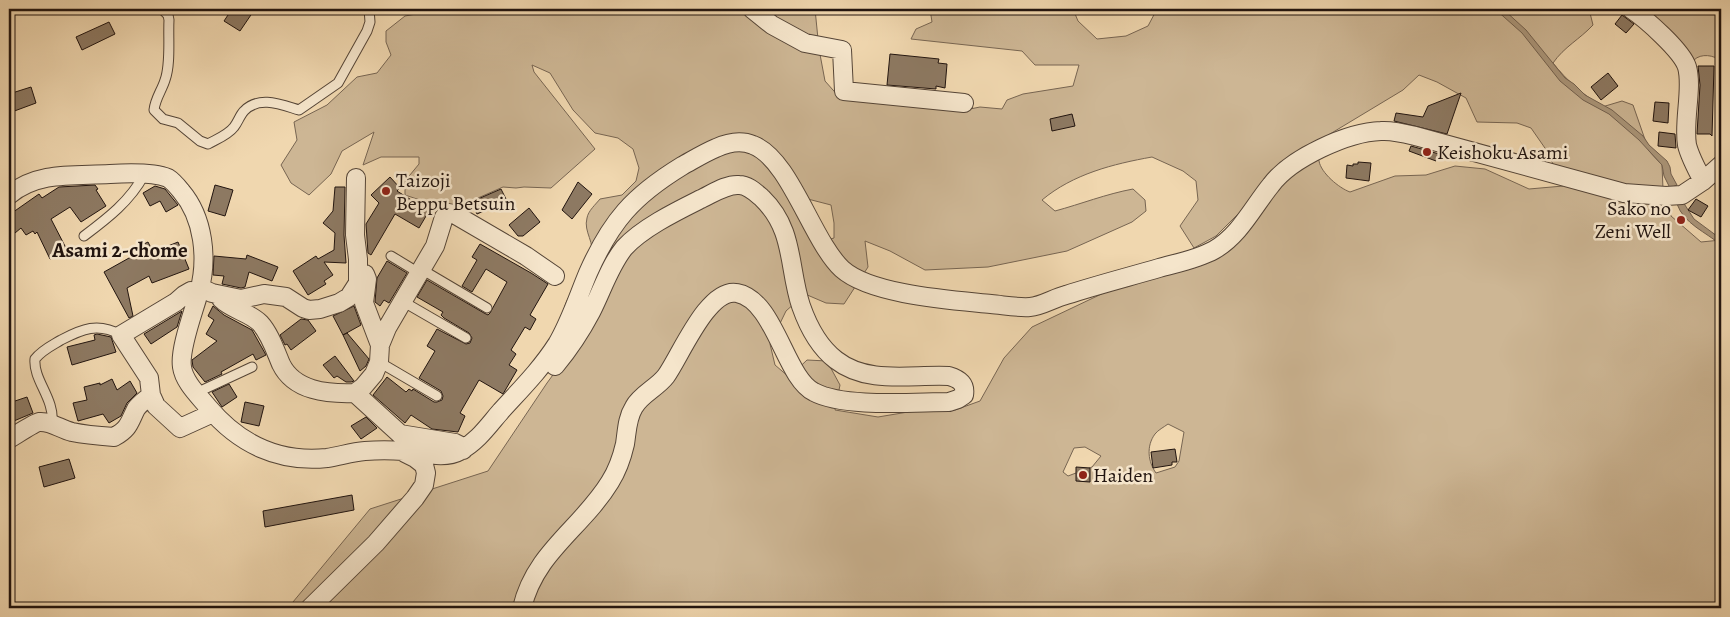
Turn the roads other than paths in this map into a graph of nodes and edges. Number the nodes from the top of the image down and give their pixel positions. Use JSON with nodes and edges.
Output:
{"nodes":[{"id":1,"x":162,"y":9,"type":"edge"},
{"id":2,"x":369,"y":9,"type":"edge"},
{"id":3,"x":752,"y":9,"type":"edge"},
{"id":4,"x":1631,"y":9,"type":"edge"},
{"id":5,"x":964,"y":103,"type":"dead end"},
{"id":6,"x":1721,"y":165,"type":"edge"},
{"id":7,"x":144,"y":175,"type":"junction"},
{"id":8,"x":356,"y":178,"type":"dead end"},
{"id":9,"x":1702,"y":181,"type":"junction"},
{"id":10,"x":9,"y":196,"type":"edge"},
{"id":11,"x":84,"y":236,"type":"dead end"},
{"id":12,"x":392,"y":256,"type":"dead end"},
{"id":13,"x":358,"y":267,"type":"junction"},
{"id":14,"x":420,"y":271,"type":"junction"},
{"id":15,"x":555,"y":276,"type":"dead end"},
{"id":16,"x":200,"y":291,"type":"junction"},
{"id":17,"x":218,"y":294,"type":"junction"},
{"id":18,"x":402,"y":301,"type":"junction"},
{"id":19,"x":487,"y":308,"type":"dead end"},
{"id":20,"x":121,"y":335,"type":"junction"},
{"id":21,"x":466,"y":338,"type":"dead end"},
{"id":22,"x":379,"y":353,"type":"junction"},
{"id":23,"x":252,"y":367,"type":"dead end"},
{"id":24,"x":196,"y":393,"type":"junction"},
{"id":25,"x":355,"y":393,"type":"junction"},
{"id":26,"x":152,"y":395,"type":"junction"},
{"id":27,"x":437,"y":396,"type":"dead end"},
{"id":28,"x":212,"y":413,"type":"junction"},
{"id":29,"x":52,"y":423,"type":"junction"},
{"id":30,"x":479,"y":438,"type":"junction"},
{"id":31,"x":9,"y":439,"type":"edge"},
{"id":32,"x":398,"y":450,"type":"junction"},
{"id":33,"x":463,"y":450,"type":"junction"},
{"id":34,"x":310,"y":608,"type":"edge"},
{"id":35,"x":522,"y":608,"type":"edge"}],
"edges":[{"from":1,"to":2,"type":"lane"},
{"from":3,"to":5,"type":"street"},
{"from":4,"to":9,"type":"street"},
{"from":6,"to":9,"type":"street"},
{"from":7,"to":10,"type":"street"},
{"from":7,"to":11,"type":"lane"},
{"from":7,"to":16,"type":"street"},
{"from":8,"to":13,"type":"street"},
{"from":9,"to":30,"type":"street"},
{"from":12,"to":14,"type":"lane"},
{"from":13,"to":17,"type":"street"},
{"from":13,"to":22,"type":"street"},
{"from":14,"to":15,"type":"street"},
{"from":14,"to":18,"type":"street"},
{"from":14,"to":19,"type":"lane"},
{"from":16,"to":17,"type":"street"},
{"from":16,"to":20,"type":"street"},
{"from":16,"to":24,"type":"street"},
{"from":17,"to":25,"type":"street"},
{"from":18,"to":21,"type":"lane"},
{"from":18,"to":22,"type":"street"},
{"from":20,"to":26,"type":"street"},
{"from":20,"to":29,"type":"lane"},
{"from":22,"to":25,"type":"street"},
{"from":22,"to":27,"type":"lane"},
{"from":23,"to":24,"type":"lane"},
{"from":24,"to":28,"type":"street"},
{"from":25,"to":33,"type":"street"},
{"from":26,"to":28,"type":"street"},
{"from":26,"to":29,"type":"street"},
{"from":28,"to":32,"type":"street"},
{"from":29,"to":31,"type":"street"},
{"from":30,"to":33,"type":"street"},
{"from":30,"to":35,"type":"street"},
{"from":32,"to":33,"type":"street"},
{"from":32,"to":34,"type":"street"}]}
